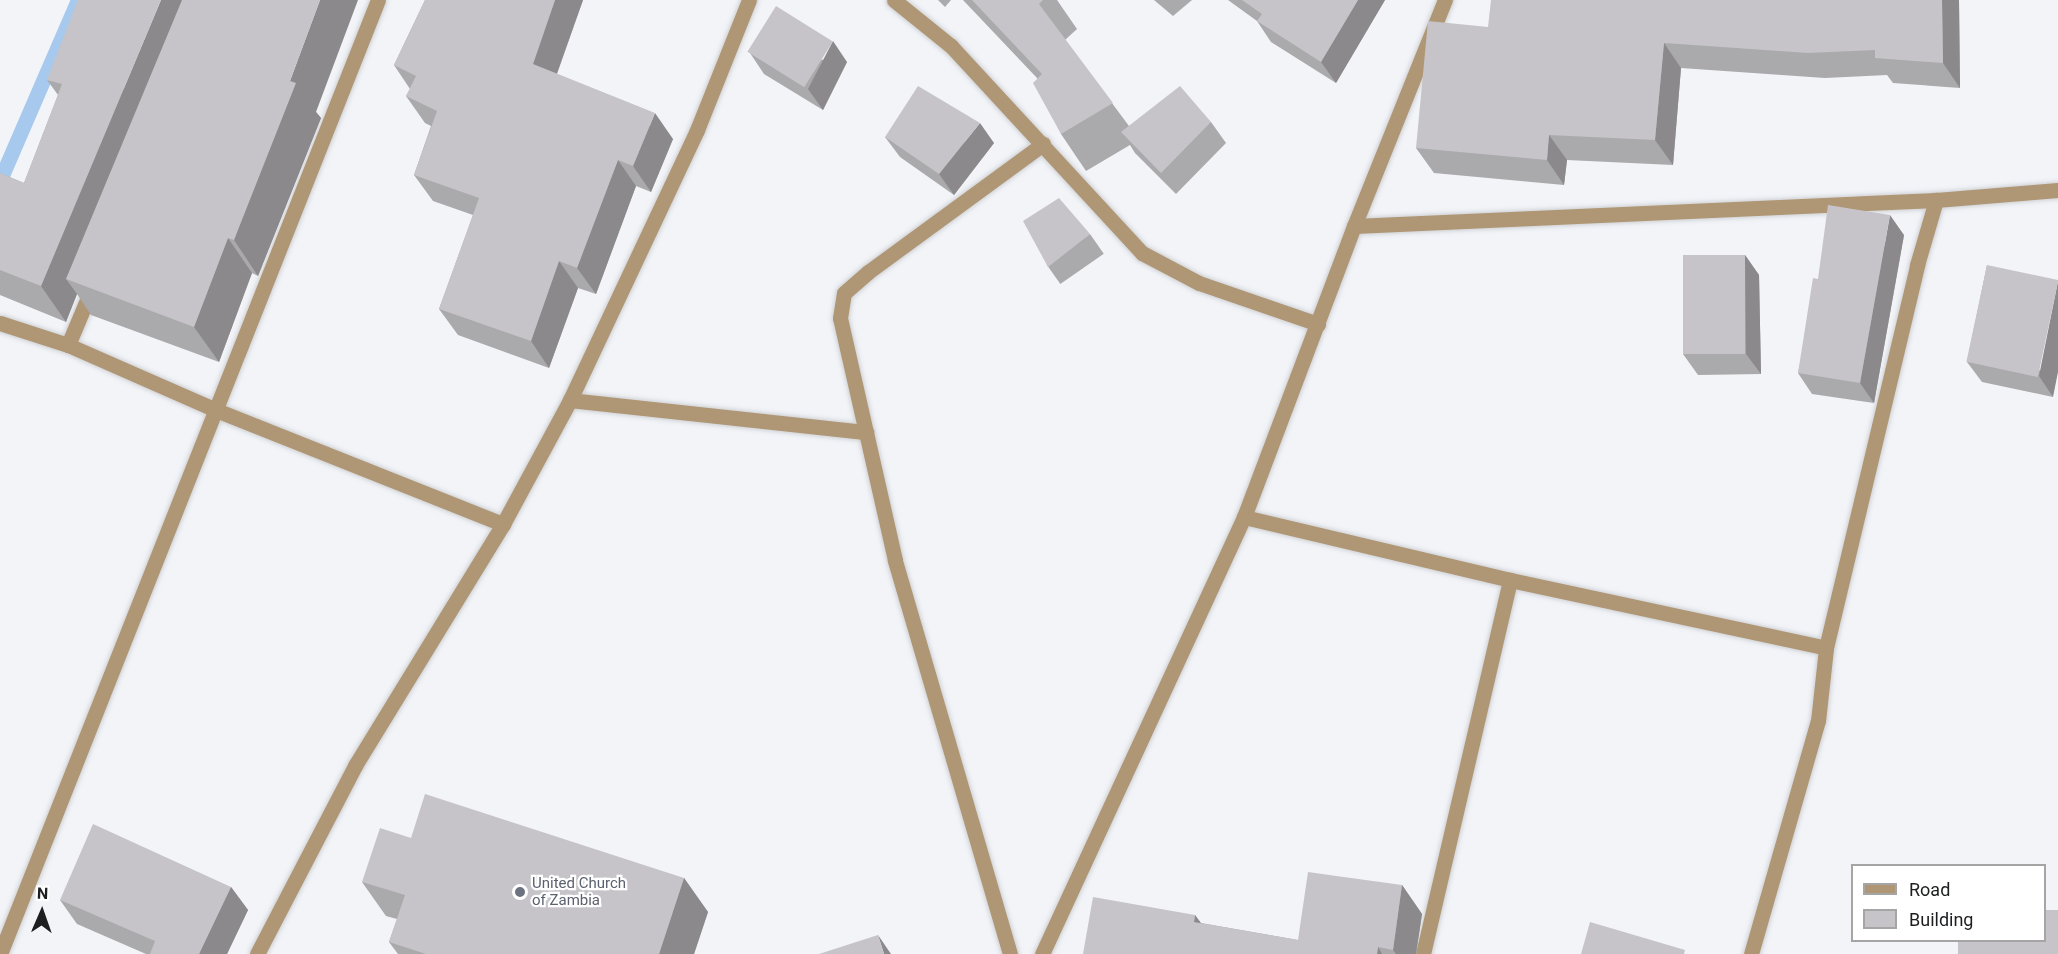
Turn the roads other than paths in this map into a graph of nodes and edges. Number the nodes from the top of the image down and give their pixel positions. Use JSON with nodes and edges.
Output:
{"nodes":[{"id":1,"x":378,"y":0,"type":"edge"},
{"id":2,"x":749,"y":0,"type":"edge"},
{"id":3,"x":894,"y":0,"type":"edge"},
{"id":4,"x":1445,"y":0,"type":"edge"},
{"id":5,"x":1043,"y":144,"type":"junction"},
{"id":6,"x":2058,"y":190,"type":"edge"},
{"id":7,"x":1936,"y":200,"type":"junction"},
{"id":8,"x":1354,"y":226,"type":"junction"},
{"id":9,"x":99,"y":269,"type":"edge"},
{"id":10,"x":0,"y":323,"type":"edge"},
{"id":11,"x":1318,"y":324,"type":"junction"},
{"id":12,"x":68,"y":345,"type":"junction"},
{"id":13,"x":570,"y":400,"type":"junction"},
{"id":14,"x":216,"y":410,"type":"junction"},
{"id":15,"x":866,"y":432,"type":"junction"},
{"id":16,"x":1244,"y":517,"type":"junction"},
{"id":17,"x":503,"y":524,"type":"junction"},
{"id":18,"x":1510,"y":580,"type":"junction"},
{"id":19,"x":1826,"y":648,"type":"junction"},
{"id":20,"x":0,"y":954,"type":"edge"},
{"id":21,"x":257,"y":954,"type":"edge"},
{"id":22,"x":1010,"y":954,"type":"edge"},
{"id":23,"x":1042,"y":954,"type":"edge"},
{"id":24,"x":1423,"y":954,"type":"edge"},
{"id":25,"x":1751,"y":954,"type":"edge"}],
"edges":[{"from":1,"to":14,"type":"street"},
{"from":2,"to":13,"type":"street"},
{"from":3,"to":5,"type":"street"},
{"from":4,"to":8,"type":"street"},
{"from":5,"to":11,"type":"street"},
{"from":5,"to":15,"type":"street"},
{"from":6,"to":7,"type":"street"},
{"from":7,"to":8,"type":"street"},
{"from":7,"to":19,"type":"street"},
{"from":8,"to":11,"type":"street"},
{"from":9,"to":12,"type":"street"},
{"from":10,"to":12,"type":"street"},
{"from":11,"to":16,"type":"street"},
{"from":12,"to":14,"type":"street"},
{"from":13,"to":15,"type":"street"},
{"from":13,"to":17,"type":"street"},
{"from":14,"to":17,"type":"street"},
{"from":14,"to":20,"type":"street"},
{"from":15,"to":22,"type":"street"},
{"from":16,"to":18,"type":"street"},
{"from":16,"to":23,"type":"street"},
{"from":17,"to":21,"type":"street"},
{"from":18,"to":19,"type":"street"},
{"from":18,"to":24,"type":"street"},
{"from":19,"to":25,"type":"street"}]}
